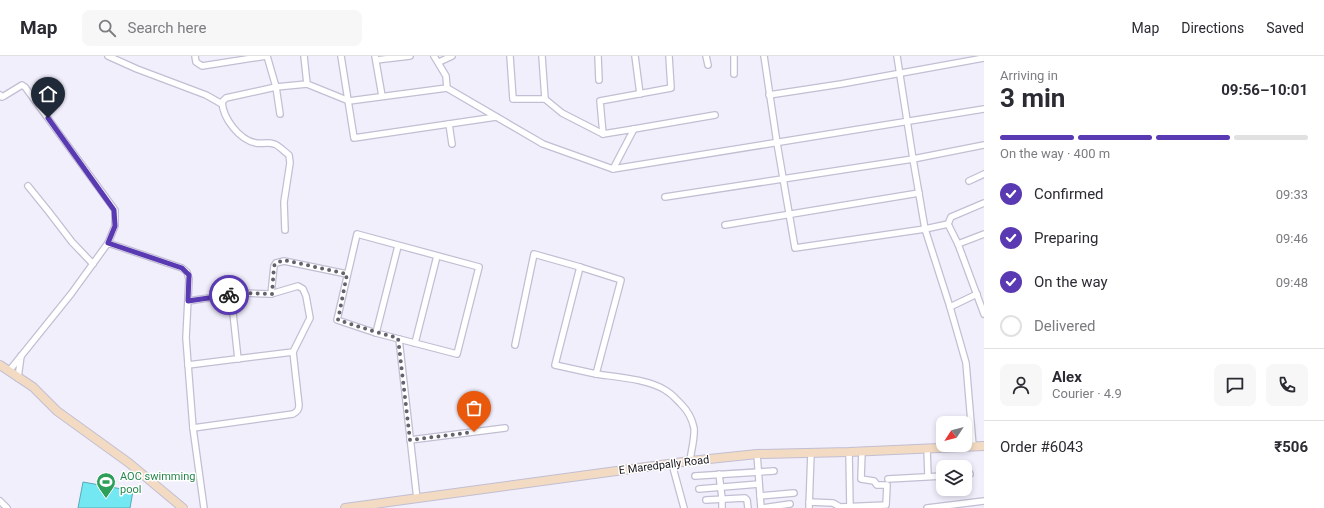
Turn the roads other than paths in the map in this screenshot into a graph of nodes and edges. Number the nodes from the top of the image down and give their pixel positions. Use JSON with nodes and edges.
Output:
{"nodes":[{"id":1,"x":108,"y":56,"type":"edge"},
{"id":2,"x":195,"y":56,"type":"edge"},
{"id":3,"x":266,"y":56,"type":"edge"},
{"id":4,"x":304,"y":56,"type":"edge"},
{"id":5,"x":341,"y":56,"type":"edge"},
{"id":6,"x":410,"y":56,"type":"edge"},
{"id":7,"x":434,"y":56,"type":"edge"},
{"id":8,"x":452,"y":56,"type":"edge"},
{"id":9,"x":510,"y":56,"type":"edge"},
{"id":10,"x":542,"y":56,"type":"edge"},
{"id":11,"x":598,"y":56,"type":"edge"},
{"id":12,"x":636,"y":56,"type":"edge"},
{"id":13,"x":669,"y":56,"type":"edge"},
{"id":14,"x":706,"y":56,"type":"edge"},
{"id":15,"x":734,"y":56,"type":"edge"},
{"id":16,"x":764,"y":56,"type":"edge"},
{"id":17,"x":897,"y":56,"type":"edge"},
{"id":18,"x":232,"y":58,"type":"edge"},
{"id":19,"x":376,"y":58,"type":"edge"},
{"id":20,"x":984,"y":58,"type":"edge"},
{"id":21,"x":439,"y":62,"type":"junction"},
{"id":22,"x":708,"y":66,"type":"dead end"},
{"id":23,"x":900,"y":73,"type":"junction"},
{"id":24,"x":734,"y":74,"type":"dead end"},
{"id":25,"x":599,"y":80,"type":"dead end"},
{"id":26,"x":307,"y":84,"type":"junction"},
{"id":27,"x":276,"y":87,"type":"junction"},
{"id":28,"x":447,"y":88,"type":"junction"},
{"id":29,"x":640,"y":94,"type":"junction"},
{"id":30,"x":0,"y":95,"type":"edge"},
{"id":31,"x":769,"y":95,"type":"junction"},
{"id":32,"x":382,"y":96,"type":"junction"},
{"id":33,"x":545,"y":99,"type":"junction"},
{"id":34,"x":349,"y":101,"type":"junction"},
{"id":35,"x":222,"y":104,"type":"junction"},
{"id":36,"x":984,"y":109,"type":"edge"},
{"id":37,"x":280,"y":114,"type":"dead end"},
{"id":38,"x":715,"y":115,"type":"dead end"},
{"id":39,"x":496,"y":117,"type":"junction"},
{"id":40,"x":908,"y":122,"type":"junction"},
{"id":41,"x":449,"y":124,"type":"junction"},
{"id":42,"x":634,"y":129,"type":"junction"},
{"id":43,"x":603,"y":134,"type":"junction"},
{"id":44,"x":777,"y":143,"type":"junction"},
{"id":45,"x":452,"y":144,"type":"dead end"},
{"id":46,"x":984,"y":145,"type":"edge"},
{"id":47,"x":912,"y":158,"type":"junction"},
{"id":48,"x":613,"y":169,"type":"junction"},
{"id":49,"x":984,"y":174,"type":"edge"},
{"id":50,"x":783,"y":178,"type":"junction"},
{"id":51,"x":969,"y":180,"type":"dead end"},
{"id":52,"x":28,"y":186,"type":"dead end"},
{"id":53,"x":919,"y":193,"type":"junction"},
{"id":54,"x":665,"y":197,"type":"dead end"},
{"id":55,"x":984,"y":203,"type":"edge"},
{"id":56,"x":789,"y":215,"type":"junction"},
{"id":57,"x":725,"y":224,"type":"dead end"},
{"id":58,"x":948,"y":224,"type":"junction"},
{"id":59,"x":925,"y":229,"type":"junction"},
{"id":60,"x":285,"y":230,"type":"dead end"},
{"id":61,"x":984,"y":234,"type":"edge"},
{"id":62,"x":108,"y":243,"type":"junction"},
{"id":63,"x":958,"y":244,"type":"junction"},
{"id":64,"x":398,"y":246,"type":"junction"},
{"id":65,"x":437,"y":256,"type":"junction"},
{"id":66,"x":93,"y":264,"type":"junction"},
{"id":67,"x":580,"y":267,"type":"junction"},
{"id":68,"x":347,"y":274,"type":"junction"},
{"id":69,"x":272,"y":294,"type":"junction"},
{"id":70,"x":977,"y":294,"type":"junction"},
{"id":71,"x":231,"y":295,"type":"junction"},
{"id":72,"x":188,"y":301,"type":"junction"},
{"id":73,"x":950,"y":307,"type":"junction"},
{"id":74,"x":984,"y":314,"type":"edge"},
{"id":75,"x":376,"y":332,"type":"junction"},
{"id":76,"x":398,"y":338,"type":"junction"},
{"id":77,"x":415,"y":343,"type":"junction"},
{"id":78,"x":516,"y":345,"type":"dead end"},
{"id":79,"x":293,"y":352,"type":"junction"},
{"id":80,"x":21,"y":356,"type":"junction"},
{"id":81,"x":238,"y":359,"type":"junction"},
{"id":82,"x":188,"y":365,"type":"junction"},
{"id":83,"x":3,"y":368,"type":"edge"},
{"id":84,"x":596,"y":374,"type":"junction"},
{"id":85,"x":18,"y":378,"type":"junction"},
{"id":86,"x":193,"y":428,"type":"junction"},
{"id":87,"x":505,"y":428,"type":"dead end"},
{"id":88,"x":410,"y":440,"type":"junction"},
{"id":89,"x":973,"y":446,"type":"junction"},
{"id":90,"x":984,"y":446,"type":"edge"},
{"id":91,"x":927,"y":448,"type":"junction"},
{"id":92,"x":862,"y":451,"type":"junction"},
{"id":93,"x":811,"y":452,"type":"junction"},
{"id":94,"x":849,"y":452,"type":"junction"},
{"id":95,"x":757,"y":454,"type":"junction"},
{"id":96,"x":690,"y":461,"type":"junction"},
{"id":97,"x":672,"y":464,"type":"junction"},
{"id":98,"x":774,"y":471,"type":"dead end"},
{"id":99,"x":758,"y":472,"type":"junction"},
{"id":100,"x":719,"y":474,"type":"junction"},
{"id":101,"x":695,"y":476,"type":"dead end"},
{"id":102,"x":928,"y":476,"type":"junction"},
{"id":103,"x":936,"y":476,"type":"edge"},
{"id":104,"x":888,"y":479,"type":"dead end"},
{"id":105,"x":759,"y":484,"type":"junction"},
{"id":106,"x":721,"y":487,"type":"junction"},
{"id":107,"x":699,"y":489,"type":"dead end"},
{"id":108,"x":794,"y":493,"type":"dead end"},
{"id":109,"x":760,"y":496,"type":"junction"},
{"id":110,"x":722,"y":498,"type":"junction"},
{"id":111,"x":417,"y":499,"type":"junction"},
{"id":112,"x":706,"y":500,"type":"dead end"},
{"id":113,"x":0,"y":501,"type":"edge"},
{"id":114,"x":984,"y":501,"type":"edge"},
{"id":115,"x":790,"y":504,"type":"dead end"},
{"id":116,"x":809,"y":505,"type":"edge"},
{"id":117,"x":949,"y":506,"type":"edge"},
{"id":118,"x":849,"y":507,"type":"edge"},
{"id":119,"x":7,"y":508,"type":"edge"},
{"id":120,"x":183,"y":508,"type":"edge"},
{"id":121,"x":204,"y":508,"type":"edge"},
{"id":122,"x":345,"y":508,"type":"edge"},
{"id":123,"x":684,"y":508,"type":"edge"},
{"id":124,"x":722,"y":508,"type":"edge"},
{"id":125,"x":748,"y":508,"type":"edge"},
{"id":126,"x":761,"y":508,"type":"edge"},
{"id":127,"x":927,"y":508,"type":"edge"}],
"edges":[{"from":1,"to":35,"type":"street"},
{"from":2,"to":18,"type":"street"},
{"from":3,"to":18,"type":"street"},
{"from":3,"to":27,"type":"street"},
{"from":4,"to":26,"type":"street"},
{"from":5,"to":34,"type":"street"},
{"from":6,"to":19,"type":"street"},
{"from":7,"to":21,"type":"street"},
{"from":8,"to":21,"type":"street"},
{"from":9,"to":33,"type":"street"},
{"from":10,"to":33,"type":"street"},
{"from":11,"to":25,"type":"street"},
{"from":12,"to":29,"type":"street"},
{"from":13,"to":29,"type":"street"},
{"from":14,"to":22,"type":"street"},
{"from":15,"to":24,"type":"street"},
{"from":16,"to":31,"type":"street"},
{"from":17,"to":23,"type":"street"},
{"from":19,"to":32,"type":"street"},
{"from":20,"to":23,"type":"street"},
{"from":21,"to":28,"type":"street"},
{"from":23,"to":31,"type":"street"},
{"from":23,"to":40,"type":"street"},
{"from":26,"to":27,"type":"street"},
{"from":26,"to":34,"type":"street"},
{"from":27,"to":35,"type":"street"},
{"from":27,"to":37,"type":"street"},
{"from":28,"to":32,"type":"street"},
{"from":28,"to":39,"type":"street"},
{"from":29,"to":43,"type":"street"},
{"from":30,"to":62,"type":"street"},
{"from":31,"to":44,"type":"street"},
{"from":32,"to":34,"type":"street"},
{"from":33,"to":43,"type":"street"},
{"from":34,"to":41,"type":"street"},
{"from":35,"to":60,"type":"street"},
{"from":36,"to":40,"type":"street"},
{"from":38,"to":42,"type":"street"},
{"from":39,"to":41,"type":"street"},
{"from":39,"to":48,"type":"street"},
{"from":40,"to":44,"type":"street"},
{"from":40,"to":47,"type":"street"},
{"from":41,"to":45,"type":"street"},
{"from":42,"to":43,"type":"street"},
{"from":42,"to":48,"type":"street"},
{"from":44,"to":48,"type":"street"},
{"from":44,"to":50,"type":"street"},
{"from":46,"to":47,"type":"street"},
{"from":47,"to":50,"type":"street"},
{"from":47,"to":53,"type":"street"},
{"from":49,"to":51,"type":"street"},
{"from":50,"to":54,"type":"street"},
{"from":50,"to":56,"type":"street"},
{"from":52,"to":66,"type":"street"},
{"from":53,"to":56,"type":"street"},
{"from":53,"to":59,"type":"street"},
{"from":55,"to":58,"type":"street"},
{"from":56,"to":57,"type":"street"},
{"from":56,"to":59,"type":"street"},
{"from":58,"to":59,"type":"street"},
{"from":58,"to":63,"type":"street"},
{"from":59,"to":73,"type":"street"},
{"from":61,"to":63,"type":"street"},
{"from":62,"to":66,"type":"street"},
{"from":62,"to":72,"type":"street"},
{"from":63,"to":70,"type":"street"},
{"from":64,"to":65,"type":"street"},
{"from":64,"to":68,"type":"street"},
{"from":64,"to":75,"type":"street"},
{"from":65,"to":77,"type":"street"},
{"from":65,"to":77,"type":"street"},
{"from":66,"to":80,"type":"street"},
{"from":67,"to":78,"type":"street"},
{"from":67,"to":84,"type":"street"},
{"from":67,"to":84,"type":"street"},
{"from":68,"to":69,"type":"street"},
{"from":68,"to":75,"type":"street"},
{"from":69,"to":71,"type":"street"},
{"from":69,"to":79,"type":"street"},
{"from":70,"to":73,"type":"street"},
{"from":70,"to":74,"type":"street"},
{"from":71,"to":72,"type":"street"},
{"from":71,"to":81,"type":"street"},
{"from":72,"to":82,"type":"street"},
{"from":73,"to":89,"type":"street"},
{"from":75,"to":76,"type":"street"},
{"from":76,"to":77,"type":"street"},
{"from":76,"to":88,"type":"street"},
{"from":79,"to":81,"type":"street"},
{"from":79,"to":86,"type":"street"},
{"from":80,"to":83,"type":"street"},
{"from":80,"to":85,"type":"street"},
{"from":81,"to":82,"type":"street"},
{"from":82,"to":86,"type":"street"},
{"from":83,"to":85,"type":"main road"},
{"from":84,"to":96,"type":"street"},
{"from":85,"to":120,"type":"main road"},
{"from":86,"to":121,"type":"street"},
{"from":87,"to":88,"type":"street"},
{"from":88,"to":111,"type":"street"},
{"from":89,"to":90,"type":"main road","name":"E Maredpally Road"},
{"from":89,"to":91,"type":"main road","name":"E Maredpally Road"},
{"from":91,"to":92,"type":"main road","name":"E Maredpally Road"},
{"from":91,"to":102,"type":"street"},
{"from":92,"to":94,"type":"main road","name":"E Maredpally Road"},
{"from":92,"to":118,"type":"street"},
{"from":93,"to":94,"type":"main road","name":"E Maredpally Road"},
{"from":93,"to":95,"type":"main road","name":"E Maredpally Road"},
{"from":93,"to":116,"type":"street"},
{"from":94,"to":118,"type":"street"},
{"from":95,"to":96,"type":"main road","name":"E Maredpally Road"},
{"from":95,"to":99,"type":"street"},
{"from":96,"to":97,"type":"main road","name":"E Maredpally Road"},
{"from":97,"to":111,"type":"main road","name":"E Maredpally Road"},
{"from":97,"to":123,"type":"street"},
{"from":98,"to":99,"type":"street"},
{"from":99,"to":100,"type":"street"},
{"from":99,"to":105,"type":"street"},
{"from":100,"to":101,"type":"street"},
{"from":100,"to":106,"type":"street"},
{"from":102,"to":103,"type":"street"},
{"from":102,"to":104,"type":"street"},
{"from":105,"to":106,"type":"street"},
{"from":105,"to":109,"type":"street"},
{"from":106,"to":107,"type":"street"},
{"from":106,"to":110,"type":"street"},
{"from":108,"to":109,"type":"street"},
{"from":109,"to":126,"type":"street"},
{"from":110,"to":112,"type":"street"},
{"from":110,"to":124,"type":"street"},
{"from":110,"to":125,"type":"street"},
{"from":111,"to":122,"type":"main road","name":"E Maredpally Road"},
{"from":113,"to":119,"type":"street"},
{"from":114,"to":117,"type":"street"},
{"from":115,"to":126,"type":"street"},
{"from":116,"to":118,"type":"street"},
{"from":117,"to":127,"type":"street"}]}
